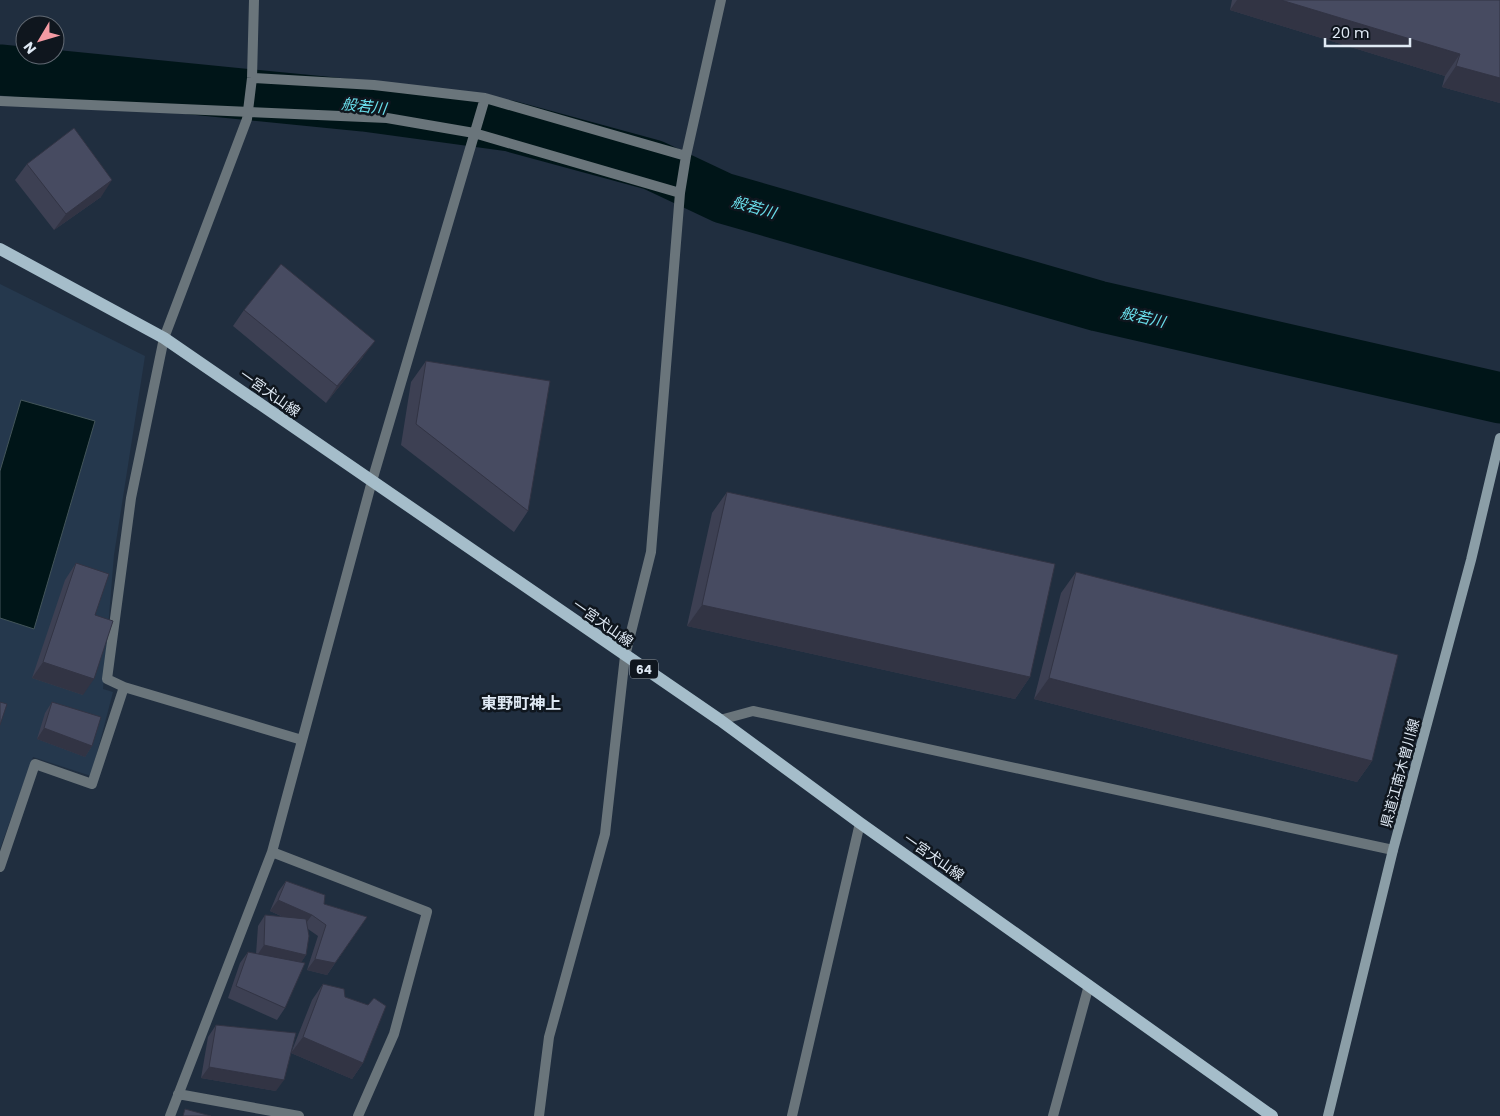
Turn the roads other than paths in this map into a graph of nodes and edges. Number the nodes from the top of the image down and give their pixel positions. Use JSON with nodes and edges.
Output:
{"nodes":[{"id":1,"x":254,"y":0,"type":"edge"},
{"id":2,"x":721,"y":0,"type":"edge"},
{"id":3,"x":252,"y":78,"type":"junction"},
{"id":4,"x":485,"y":98,"type":"junction"},
{"id":5,"x":0,"y":101,"type":"edge"},
{"id":6,"x":248,"y":111,"type":"junction"},
{"id":7,"x":474,"y":133,"type":"junction"},
{"id":8,"x":686,"y":156,"type":"junction"},
{"id":9,"x":680,"y":193,"type":"junction"},
{"id":10,"x":0,"y":249,"type":"edge"},
{"id":11,"x":164,"y":338,"type":"junction"},
{"id":12,"x":1500,"y":438,"type":"edge"},
{"id":13,"x":372,"y":482,"type":"junction"},
{"id":14,"x":625,"y":656,"type":"junction"},
{"id":15,"x":124,"y":687,"type":"junction"},
{"id":16,"x":720,"y":720,"type":"junction"},
{"id":17,"x":302,"y":740,"type":"junction"},
{"id":18,"x":860,"y":823,"type":"junction"},
{"id":19,"x":1393,"y":850,"type":"junction"},
{"id":20,"x":272,"y":852,"type":"junction"},
{"id":21,"x":0,"y":867,"type":"edge"},
{"id":22,"x":1089,"y":985,"type":"junction"},
{"id":23,"x":178,"y":1094,"type":"junction"},
{"id":24,"x":170,"y":1116,"type":"edge"},
{"id":25,"x":299,"y":1116,"type":"edge"},
{"id":26,"x":358,"y":1116,"type":"edge"},
{"id":27,"x":539,"y":1116,"type":"edge"},
{"id":28,"x":792,"y":1116,"type":"edge"},
{"id":29,"x":1053,"y":1116,"type":"edge"},
{"id":30,"x":1272,"y":1116,"type":"edge"},
{"id":31,"x":1328,"y":1116,"type":"edge"}],
"edges":[{"from":1,"to":3,"type":"street"},
{"from":2,"to":8,"type":"street"},
{"from":3,"to":4,"type":"street"},
{"from":3,"to":6,"type":"street"},
{"from":4,"to":7,"type":"street"},
{"from":4,"to":8,"type":"street"},
{"from":5,"to":6,"type":"street"},
{"from":6,"to":7,"type":"street"},
{"from":6,"to":11,"type":"street"},
{"from":7,"to":9,"type":"street"},
{"from":7,"to":13,"type":"street"},
{"from":8,"to":9,"type":"street"},
{"from":9,"to":14,"type":"street"},
{"from":10,"to":11,"type":"main road","name":"一宮犬山線","number":"64"},
{"from":11,"to":13,"type":"main road","name":"一宮犬山線","number":"64"},
{"from":11,"to":15,"type":"street"},
{"from":12,"to":19,"type":"main road","name":"県道江南木曽川線"},
{"from":13,"to":14,"type":"main road","name":"一宮犬山線","number":"64"},
{"from":13,"to":17,"type":"street"},
{"from":14,"to":16,"type":"main road","name":"一宮犬山線","number":"64"},
{"from":14,"to":27,"type":"street"},
{"from":15,"to":17,"type":"street"},
{"from":15,"to":21,"type":"street"},
{"from":16,"to":18,"type":"main road","name":"一宮犬山線","number":"64"},
{"from":16,"to":19,"type":"street"},
{"from":17,"to":20,"type":"street"},
{"from":18,"to":22,"type":"main road","name":"一宮犬山線","number":"64"},
{"from":18,"to":28,"type":"street"},
{"from":19,"to":31,"type":"main road","name":"県道江南木曽川線"},
{"from":20,"to":23,"type":"street"},
{"from":20,"to":26,"type":"street"},
{"from":22,"to":29,"type":"street"},
{"from":22,"to":30,"type":"main road","name":"一宮犬山線","number":"64"},
{"from":23,"to":24,"type":"street"},
{"from":23,"to":25,"type":"street"}]}
